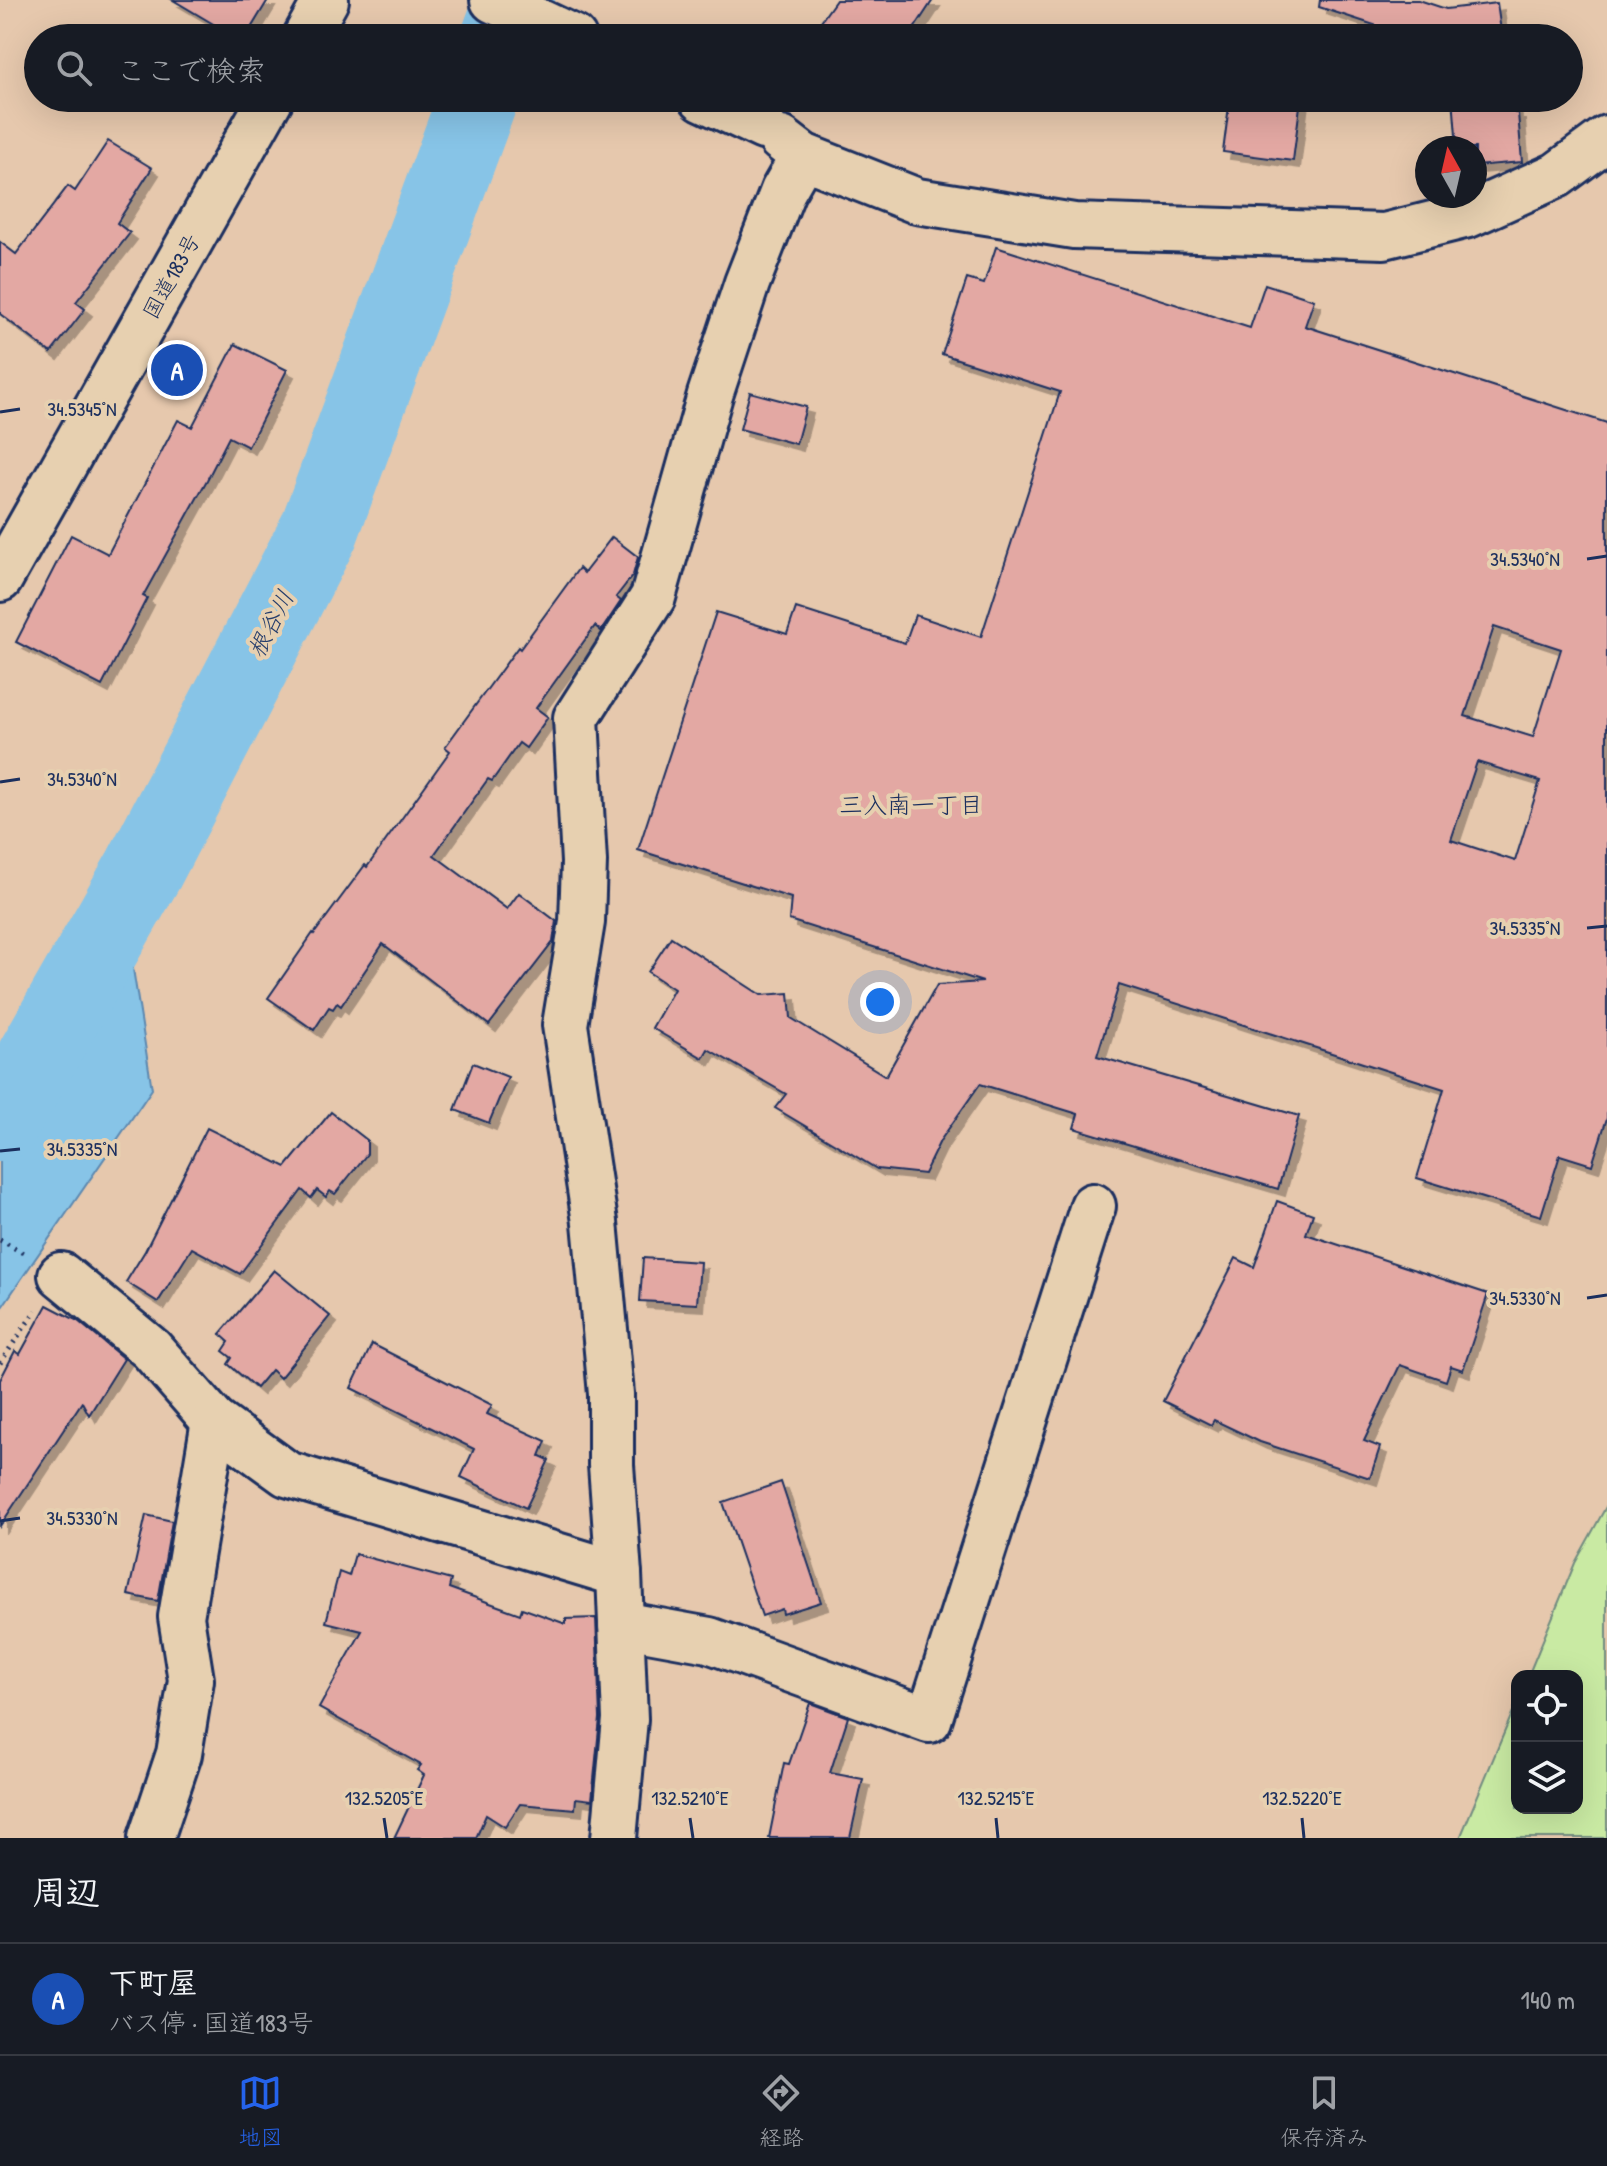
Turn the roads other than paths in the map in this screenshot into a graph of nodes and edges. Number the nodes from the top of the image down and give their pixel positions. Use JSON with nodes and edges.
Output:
{"nodes":[{"id":1,"x":326,"y":0,"type":"edge"},
{"id":2,"x":493,"y":0,"type":"edge"},
{"id":3,"x":313,"y":24,"type":"edge"},
{"id":4,"x":544,"y":24,"type":"edge"},
{"id":5,"x":263,"y":112,"type":"edge"},
{"id":6,"x":732,"y":112,"type":"edge"},
{"id":7,"x":1607,"y":138,"type":"edge"},
{"id":8,"x":803,"y":156,"type":"junction"},
{"id":9,"x":0,"y":579,"type":"edge"},
{"id":10,"x":1093,"y":1206,"type":"dead end"},
{"id":11,"x":61,"y":1275,"type":"road end"},
{"id":12,"x":214,"y":1421,"type":"junction"},
{"id":13,"x":619,"y":1574,"type":"junction"},
{"id":14,"x":621,"y":1624,"type":"junction"},
{"id":15,"x":151,"y":1838,"type":"edge"},
{"id":16,"x":614,"y":1838,"type":"edge"}],
"edges":[{"from":1,"to":3,"type":"main road"},
{"from":2,"to":4,"type":"main road"},
{"from":5,"to":9,"type":"main road","name":"国道183号"},
{"from":6,"to":8,"type":"main road"},
{"from":7,"to":8,"type":"main road"},
{"from":8,"to":13,"type":"main road"},
{"from":10,"to":14,"type":"main road"},
{"from":11,"to":12,"type":"main road"},
{"from":12,"to":13,"type":"main road"},
{"from":12,"to":15,"type":"main road"},
{"from":13,"to":14,"type":"main road"},
{"from":14,"to":16,"type":"main road"}]}
